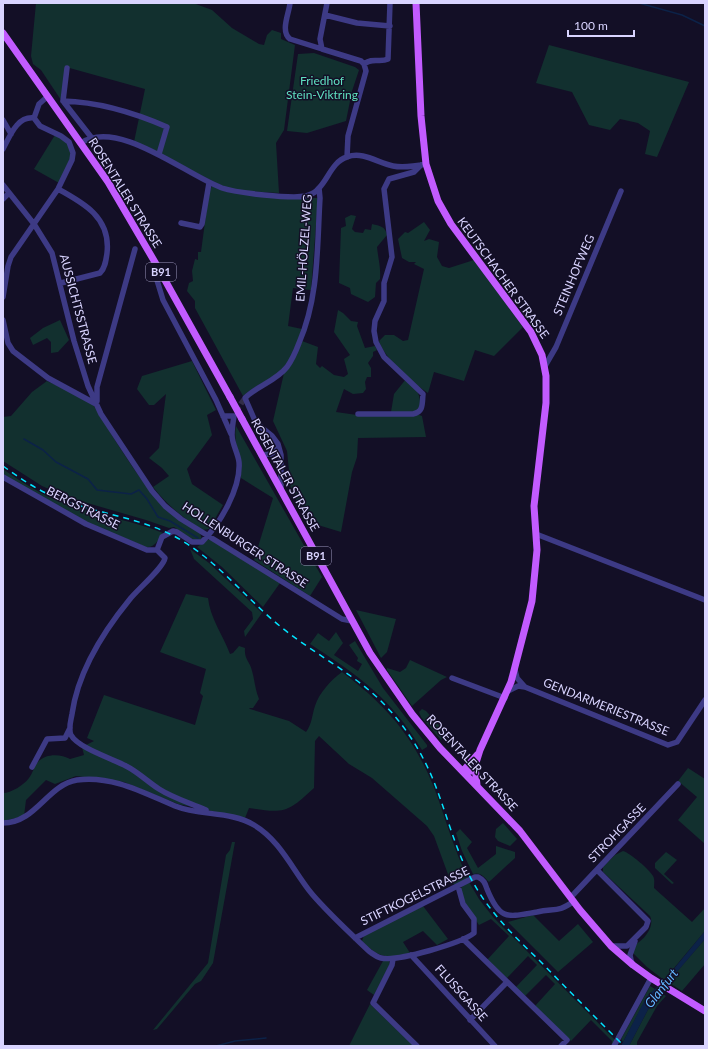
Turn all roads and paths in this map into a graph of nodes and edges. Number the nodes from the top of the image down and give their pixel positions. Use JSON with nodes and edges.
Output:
{"nodes":[{"id":1,"x":290,"y":3,"type":"edge"},
{"id":2,"x":327,"y":3,"type":"edge"},
{"id":3,"x":390,"y":3,"type":"edge"},
{"id":4,"x":416,"y":3,"type":"edge"},
{"id":5,"x":325,"y":15,"type":"junction"},
{"id":6,"x":390,"y":26,"type":"junction"},
{"id":7,"x":3,"y":33,"type":"edge"},
{"id":8,"x":322,"y":49,"type":"junction"},
{"id":9,"x":364,"y":64,"type":"junction"},
{"id":10,"x":67,"y":68,"type":"dead end"},
{"id":11,"x":47,"y":97,"type":"junction"},
{"id":12,"x":63,"y":101,"type":"junction"},
{"id":13,"x":34,"y":118,"type":"junction"},
{"id":14,"x":3,"y":120,"type":"edge"},
{"id":15,"x":12,"y":134,"type":"junction"},
{"id":16,"x":91,"y":137,"type":"junction"},
{"id":17,"x":81,"y":143,"type":"junction"},
{"id":18,"x":3,"y":149,"type":"edge"},
{"id":19,"x":159,"y":154,"type":"junction"},
{"id":20,"x":347,"y":157,"type":"junction"},
{"id":21,"x":424,"y":165,"type":"junction"},
{"id":22,"x":209,"y":183,"type":"junction"},
{"id":23,"x":3,"y":185,"type":"edge"},
{"id":24,"x":319,"y":188,"type":"junction"},
{"id":25,"x":58,"y":189,"type":"junction"},
{"id":26,"x":622,"y":191,"type":"dead end"},
{"id":27,"x":9,"y":193,"type":"junction"},
{"id":28,"x":3,"y":199,"type":"edge"},
{"id":29,"x":181,"y":223,"type":"dead end"},
{"id":30,"x":34,"y":224,"type":"junction"},
{"id":31,"x":135,"y":249,"type":"dead end"},
{"id":32,"x":156,"y":278,"type":"dead end"},
{"id":33,"x":4,"y":281,"type":"edge"},
{"id":34,"x":61,"y":283,"type":"junction"},
{"id":35,"x":3,"y":297,"type":"edge"},
{"id":36,"x":3,"y":320,"type":"edge"},
{"id":37,"x":545,"y":366,"type":"junction"},
{"id":38,"x":97,"y":404,"type":"junction"},
{"id":39,"x":358,"y":414,"type":"dead end"},
{"id":40,"x":223,"y":416,"type":"junction"},
{"id":41,"x":232,"y":435,"type":"junction"},
{"id":42,"x":279,"y":448,"type":"junction"},
{"id":43,"x":261,"y":455,"type":"junction"},
{"id":44,"x":3,"y":477,"type":"edge"},
{"id":45,"x":280,"y":490,"type":"junction"},
{"id":46,"x":536,"y":534,"type":"junction"},
{"id":47,"x":208,"y":535,"type":"junction"},
{"id":48,"x":157,"y":550,"type":"junction"},
{"id":49,"x":705,"y":600,"type":"edge"},
{"id":50,"x":352,"y":621,"type":"junction"},
{"id":51,"x":515,"y":670,"type":"junction"},
{"id":52,"x":452,"y":678,"type":"dead end"},
{"id":53,"x":511,"y":682,"type":"junction"},
{"id":54,"x":521,"y":686,"type":"junction"},
{"id":55,"x":506,"y":695,"type":"junction"},
{"id":56,"x":705,"y":700,"type":"edge"},
{"id":57,"x":70,"y":728,"type":"junction"},
{"id":58,"x":65,"y":738,"type":"junction"},
{"id":59,"x":74,"y":738,"type":"junction"},
{"id":60,"x":480,"y":750,"type":"junction"},
{"id":61,"x":476,"y":766,"type":"junction"},
{"id":62,"x":32,"y":767,"type":"dead end"},
{"id":63,"x":463,"y":771,"type":"junction"},
{"id":64,"x":678,"y":784,"type":"dead end"},
{"id":65,"x":477,"y":785,"type":"junction"},
{"id":66,"x":213,"y":813,"type":"junction"},
{"id":67,"x":3,"y":823,"type":"edge"},
{"id":68,"x":597,"y":870,"type":"junction"},
{"id":69,"x":458,"y":886,"type":"junction"},
{"id":70,"x":572,"y":899,"type":"junction"},
{"id":71,"x":355,"y":938,"type":"junction"},
{"id":72,"x":464,"y":939,"type":"junction"},
{"id":73,"x":635,"y":940,"type":"junction"},
{"id":74,"x":611,"y":946,"type":"junction"},
{"id":75,"x":411,"y":955,"type":"junction"},
{"id":76,"x":393,"y":959,"type":"junction"},
{"id":77,"x":632,"y":965,"type":"junction"},
{"id":78,"x":653,"y":980,"type":"junction"},
{"id":79,"x":508,"y":982,"type":"junction"},
{"id":80,"x":705,"y":1011,"type":"edge"},
{"id":81,"x":470,"y":1020,"type":"junction"},
{"id":82,"x":417,"y":1046,"type":"edge"},
{"id":83,"x":494,"y":1046,"type":"edge"},
{"id":84,"x":561,"y":1046,"type":"edge"},
{"id":85,"x":614,"y":1046,"type":"edge"}],
"edges":[{"from":1,"to":8,"type":"street"},
{"from":2,"to":5,"type":"street"},
{"from":3,"to":6,"type":"street"},
{"from":4,"to":21,"type":"main road","name":"KEUTSCHACHER STRASSE"},
{"from":5,"to":6,"type":"street"},
{"from":5,"to":8,"type":"street"},
{"from":6,"to":9,"type":"street"},
{"from":7,"to":11,"type":"main road","name":"ROSENTALER STRASSE","number":"B91"},
{"from":8,"to":9,"type":"street"},
{"from":9,"to":20,"type":"street"},
{"from":10,"to":12,"type":"street"},
{"from":11,"to":13,"type":"street"},
{"from":11,"to":17,"type":"main road","name":"ROSENTALER STRASSE","number":"B91"},
{"from":12,"to":16,"type":"street"},
{"from":12,"to":19,"type":"street"},
{"from":13,"to":15,"type":"street"},
{"from":13,"to":25,"type":"street"},
{"from":14,"to":15,"type":"street"},
{"from":15,"to":18,"type":"street"},
{"from":16,"to":17,"type":"street"},
{"from":16,"to":19,"type":"street"},
{"from":17,"to":43,"type":"main road","name":"ROSENTALER STRASSE","number":"B91","bridge":true},
{"from":19,"to":22,"type":"street"},
{"from":20,"to":21,"type":"street"},
{"from":20,"to":24,"type":"street","name":"EMIL-HÖLZEL-WEG"},
{"from":21,"to":37,"type":"main road","name":"KEUTSCHACHER STRASSE"},
{"from":21,"to":39,"type":"street"},
{"from":22,"to":24,"type":"street"},
{"from":22,"to":29,"type":"street"},
{"from":23,"to":27,"type":"street","name":"AUSSICHTSSTRASSE"},
{"from":24,"to":42,"type":"street","name":"EMIL-HÖLZEL-WEG"},
{"from":25,"to":30,"type":"street"},
{"from":25,"to":34,"type":"street"},
{"from":26,"to":37,"type":"street","name":"STEINHOFWEG"},
{"from":27,"to":28,"type":"street"},
{"from":27,"to":30,"type":"street","name":"AUSSICHTSSTRASSE"},
{"from":30,"to":33,"type":"street"},
{"from":30,"to":34,"type":"street","name":"AUSSICHTSSTRASSE"},
{"from":31,"to":38,"type":"street","name":"HOLLENBURGER STRASSE"},
{"from":32,"to":40,"type":"street"},
{"from":33,"to":35,"type":"street"},
{"from":34,"to":38,"type":"street","name":"AUSSICHTSSTRASSE"},
{"from":36,"to":38,"type":"street"},
{"from":37,"to":46,"type":"main road","name":"KEUTSCHACHER STRASSE"},
{"from":38,"to":47,"type":"street","name":"HOLLENBURGER STRASSE"},
{"from":40,"to":41,"type":"street"},
{"from":40,"to":41,"type":"street"},
{"from":41,"to":47,"type":"street"},
{"from":42,"to":43,"type":"street"},
{"from":42,"to":45,"type":"street"},
{"from":43,"to":45,"type":"main road","name":"ROSENTALER STRASSE","number":"B91"},
{"from":44,"to":48,"type":"street","name":"BERGSTRASSE"},
{"from":45,"to":50,"type":"main road","name":"ROSENTALER STRASSE","number":"B91"},
{"from":46,"to":49,"type":"street"},
{"from":46,"to":51,"type":"main road","name":"KEUTSCHACHER STRASSE"},
{"from":47,"to":48,"type":"street"},
{"from":47,"to":50,"type":"street","name":"HOLLENBURGER STRASSE"},
{"from":48,"to":57,"type":"street"},
{"from":50,"to":63,"type":"main road","name":"ROSENTALER STRASSE","number":"B91"},
{"from":51,"to":53,"type":"main road","name":"KEUTSCHACHER STRASSE"},
{"from":51,"to":54,"type":"street"},
{"from":52,"to":55,"type":"street"},
{"from":53,"to":54,"type":"street","name":"GENDARMERIESTRASSE"},
{"from":53,"to":55,"type":"main road","name":"KEUTSCHACHER STRASSE"},
{"from":54,"to":55,"type":"street"},
{"from":54,"to":56,"type":"street","name":"GENDARMERIESTRASSE"},
{"from":55,"to":60,"type":"main road","name":"KEUTSCHACHER STRASSE"},
{"from":57,"to":58,"type":"street"},
{"from":57,"to":59,"type":"street"},
{"from":58,"to":59,"type":"street"},
{"from":58,"to":62,"type":"street"},
{"from":59,"to":66,"type":"street"},
{"from":60,"to":61,"type":"main road"},
{"from":60,"to":63,"type":"main road"},
{"from":61,"to":63,"type":"main road"},
{"from":61,"to":65,"type":"main road"},
{"from":63,"to":65,"type":"main road","name":"ROSENTALER STRASSE","number":"B91"},
{"from":64,"to":68,"type":"street","name":"STROHGASSE"},
{"from":65,"to":70,"type":"main road","name":"ROSENTALER STRASSE","number":"B91"},
{"from":66,"to":67,"type":"street","name":"STIFTKOGELSTRASSE"},
{"from":66,"to":71,"type":"street","name":"STIFTKOGELSTRASSE"},
{"from":68,"to":70,"type":"street","name":"STROHGASSE"},
{"from":68,"to":73,"type":"street"},
{"from":69,"to":70,"type":"street","name":"STIFTKOGELSTRASSE"},
{"from":69,"to":71,"type":"street","name":"STIFTKOGELSTRASSE"},
{"from":69,"to":72,"type":"street"},
{"from":70,"to":74,"type":"main road","name":"ROSENTALER STRASSE","number":"B91"},
{"from":71,"to":76,"type":"street"},
{"from":72,"to":75,"type":"street"},
{"from":72,"to":79,"type":"street"},
{"from":73,"to":74,"type":"street"},
{"from":73,"to":77,"type":"street"},
{"from":74,"to":77,"type":"main road","name":"ROSENTALER STRASSE","number":"B91"},
{"from":75,"to":76,"type":"street"},
{"from":75,"to":81,"type":"street","name":"FLUSSGASSE"},
{"from":76,"to":82,"type":"street"},
{"from":77,"to":78,"type":"main road","name":"ROSENTALER STRASSE","number":"B91"},
{"from":78,"to":80,"type":"main road","name":"ROSENTALER STRASSE","number":"B91"},
{"from":78,"to":85,"type":"street"},
{"from":79,"to":81,"type":"street"},
{"from":79,"to":84,"type":"street"},
{"from":81,"to":83,"type":"street","name":"FLUSSGASSE"}]}
